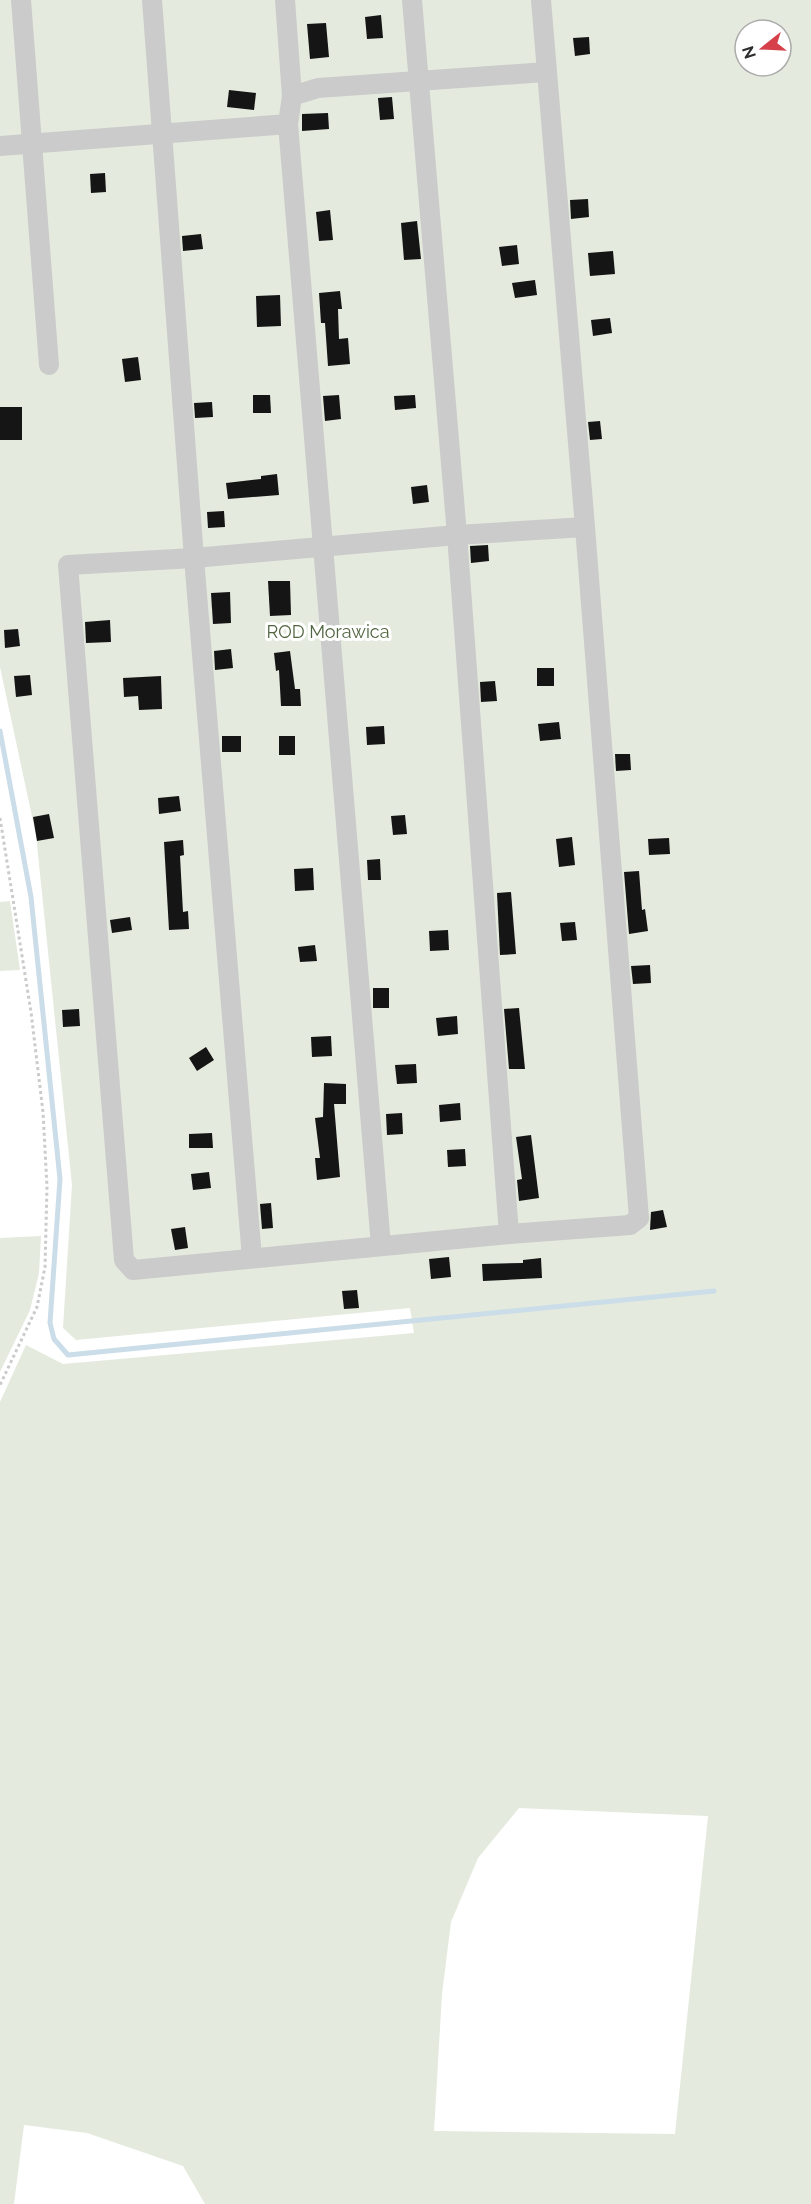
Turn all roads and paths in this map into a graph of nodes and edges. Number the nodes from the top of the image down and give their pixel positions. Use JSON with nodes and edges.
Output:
{"nodes":[{"id":1,"x":21,"y":0,"type":"edge"},
{"id":2,"x":152,"y":0,"type":"edge"},
{"id":3,"x":285,"y":0,"type":"edge"},
{"id":4,"x":412,"y":0,"type":"edge"},
{"id":5,"x":541,"y":0,"type":"edge"},
{"id":6,"x":546,"y":72,"type":"junction"},
{"id":7,"x":419,"y":80,"type":"junction"},
{"id":8,"x":291,"y":96,"type":"junction"},
{"id":9,"x":288,"y":124,"type":"junction"},
{"id":10,"x":161,"y":134,"type":"junction"},
{"id":11,"x":31,"y":144,"type":"junction"},
{"id":12,"x":0,"y":146,"type":"edge"},
{"id":13,"x":49,"y":365,"type":"dead end"},
{"id":14,"x":585,"y":527,"type":"junction"},
{"id":15,"x":457,"y":535,"type":"junction"},
{"id":16,"x":324,"y":548,"type":"junction"},
{"id":17,"x":194,"y":558,"type":"junction"},
{"id":18,"x":0,"y":818,"type":"edge"},
{"id":19,"x":509,"y":1234,"type":"junction"},
{"id":20,"x":381,"y":1246,"type":"junction"},
{"id":21,"x":252,"y":1258,"type":"junction"},
{"id":22,"x":0,"y":1385,"type":"edge"}],
"edges":[{"from":1,"to":11,"type":"street"},
{"from":2,"to":10,"type":"street"},
{"from":3,"to":8,"type":"street"},
{"from":4,"to":7,"type":"street"},
{"from":5,"to":6,"type":"street"},
{"from":6,"to":7,"type":"street"},
{"from":6,"to":14,"type":"street"},
{"from":7,"to":8,"type":"street"},
{"from":7,"to":15,"type":"street"},
{"from":8,"to":9,"type":"street"},
{"from":9,"to":10,"type":"street"},
{"from":9,"to":16,"type":"street"},
{"from":10,"to":11,"type":"street"},
{"from":10,"to":17,"type":"street"},
{"from":11,"to":12,"type":"street"},
{"from":11,"to":13,"type":"street"},
{"from":14,"to":15,"type":"street"},
{"from":14,"to":19,"type":"street"},
{"from":15,"to":16,"type":"street"},
{"from":15,"to":19,"type":"street"},
{"from":16,"to":17,"type":"street"},
{"from":16,"to":20,"type":"street"},
{"from":17,"to":21,"type":"street"},
{"from":17,"to":21,"type":"street"},
{"from":18,"to":22,"type":"path"},
{"from":19,"to":20,"type":"street"},
{"from":20,"to":21,"type":"street"}]}
